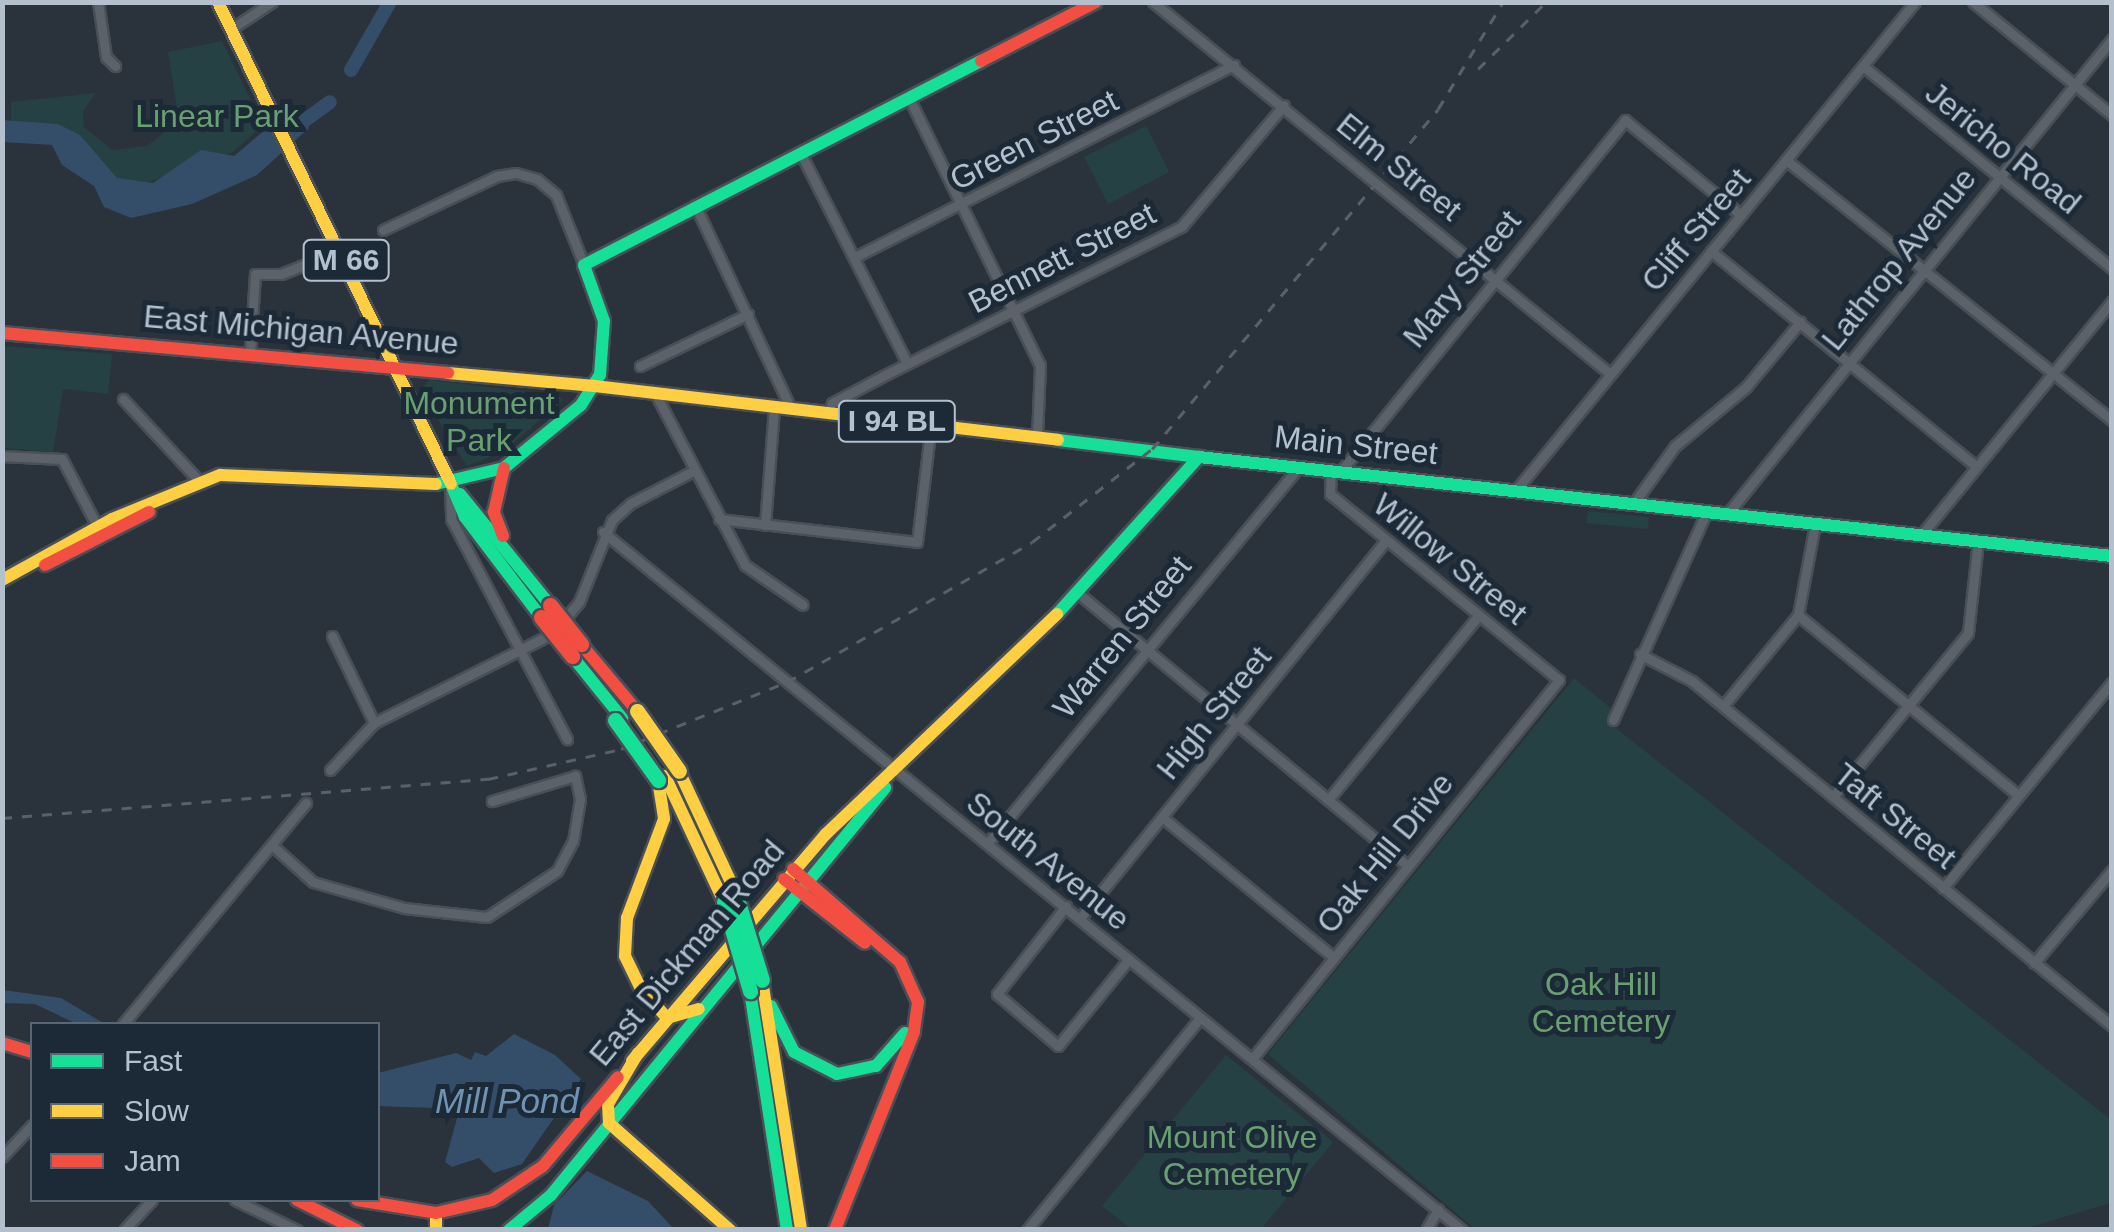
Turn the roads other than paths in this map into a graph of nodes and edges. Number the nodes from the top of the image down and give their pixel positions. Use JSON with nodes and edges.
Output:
{"nodes":[{"id":1,"x":98,"y":2,"type":"edge"},
{"id":2,"x":218,"y":2,"type":"edge"},
{"id":3,"x":272,"y":2,"type":"edge"},
{"id":4,"x":1096,"y":2,"type":"edge"},
{"id":5,"x":1154,"y":2,"type":"edge"},
{"id":6,"x":1915,"y":2,"type":"edge"},
{"id":7,"x":1972,"y":2,"type":"edge"},
{"id":8,"x":231,"y":29,"type":"junction"},
{"id":9,"x":2112,"y":39,"type":"edge"},
{"id":10,"x":1234,"y":65,"type":"junction"},
{"id":11,"x":115,"y":66,"type":"dead end"},
{"id":12,"x":1864,"y":66,"type":"junction"},
{"id":13,"x":2074,"y":85,"type":"junction"},
{"id":14,"x":909,"y":98,"type":"junction"},
{"id":15,"x":1284,"y":106,"type":"junction"},
{"id":16,"x":2112,"y":114,"type":"edge"},
{"id":17,"x":800,"y":152,"type":"junction"},
{"id":18,"x":1786,"y":160,"type":"junction"},
{"id":19,"x":1999,"y":177,"type":"junction"},
{"id":20,"x":695,"y":205,"type":"junction"},
{"id":21,"x":961,"y":205,"type":"junction"},
{"id":22,"x":1740,"y":215,"type":"junction"},
{"id":23,"x":383,"y":230,"type":"dead end"},
{"id":24,"x":342,"y":250,"type":"junction"},
{"id":25,"x":1711,"y":251,"type":"junction"},
{"id":26,"x":855,"y":257,"type":"junction"},
{"id":27,"x":584,"y":265,"type":"junction"},
{"id":28,"x":1924,"y":268,"type":"junction"},
{"id":29,"x":2112,"y":268,"type":"edge"},
{"id":30,"x":1495,"y":278,"type":"junction"},
{"id":31,"x":2112,"y":301,"type":"edge"},
{"id":32,"x":1014,"y":310,"type":"junction"},
{"id":33,"x":748,"y":314,"type":"junction"},
{"id":34,"x":1800,"y":322,"type":"junction"},
{"id":35,"x":2,"y":333,"type":"edge"},
{"id":36,"x":250,"y":352,"type":"junction"},
{"id":37,"x":1847,"y":362,"type":"junction"},
{"id":38,"x":907,"y":364,"type":"junction"},
{"id":39,"x":399,"y":365,"type":"junction"},
{"id":40,"x":640,"y":366,"type":"dead end"},
{"id":41,"x":2052,"y":372,"type":"junction"},
{"id":42,"x":1610,"y":374,"type":"junction"},
{"id":43,"x":594,"y":386,"type":"junction"},
{"id":44,"x":655,"y":393,"type":"junction"},
{"id":45,"x":123,"y":399,"type":"dead end"},
{"id":46,"x":774,"y":407,"type":"junction"},
{"id":47,"x":792,"y":409,"type":"junction"},
{"id":48,"x":829,"y":413,"type":"junction"},
{"id":49,"x":2112,"y":420,"type":"edge"},
{"id":50,"x":930,"y":424,"type":"junction"},
{"id":51,"x":1037,"y":437,"type":"junction"},
{"id":52,"x":2,"y":456,"type":"edge"},
{"id":53,"x":1199,"y":457,"type":"junction"},
{"id":54,"x":1300,"y":466,"type":"junction"},
{"id":55,"x":1976,"y":466,"type":"junction"},
{"id":56,"x":504,"y":468,"type":"junction"},
{"id":57,"x":695,"y":470,"type":"junction"},
{"id":58,"x":1337,"y":470,"type":"junction"},
{"id":59,"x":200,"y":482,"type":"junction"},
{"id":60,"x":451,"y":484,"type":"junction"},
{"id":61,"x":1516,"y":490,"type":"junction"},
{"id":62,"x":1634,"y":503,"type":"junction"},
{"id":63,"x":1707,"y":511,"type":"junction"},
{"id":64,"x":1728,"y":513,"type":"junction"},
{"id":65,"x":719,"y":519,"type":"junction"},
{"id":66,"x":765,"y":524,"type":"junction"},
{"id":67,"x":1815,"y":524,"type":"junction"},
{"id":68,"x":603,"y":532,"type":"junction"},
{"id":69,"x":101,"y":533,"type":"junction"},
{"id":70,"x":1922,"y":534,"type":"junction"},
{"id":71,"x":1386,"y":540,"type":"junction"},
{"id":72,"x":1978,"y":541,"type":"junction"},
{"id":73,"x":511,"y":553,"type":"junction"},
{"id":74,"x":2112,"y":556,"type":"edge"},
{"id":75,"x":2,"y":580,"type":"edge"},
{"id":76,"x":1078,"y":594,"type":"junction"},
{"id":77,"x":803,"y":605,"type":"dead end"},
{"id":78,"x":546,"y":611,"type":"junction"},
{"id":79,"x":1479,"y":615,"type":"junction"},
{"id":80,"x":1798,"y":615,"type":"junction"},
{"id":81,"x":332,"y":636,"type":"dead end"},
{"id":82,"x":577,"y":650,"type":"junction"},
{"id":83,"x":1145,"y":650,"type":"junction"},
{"id":84,"x":525,"y":652,"type":"junction"},
{"id":85,"x":1640,"y":654,"type":"junction"},
{"id":86,"x":1558,"y":680,"type":"joint"},
{"id":87,"x":2112,"y":682,"type":"edge"},
{"id":88,"x":1908,"y":705,"type":"junction"},
{"id":89,"x":1723,"y":706,"type":"junction"},
{"id":90,"x":621,"y":713,"type":"junction"},
{"id":91,"x":1612,"y":720,"type":"dead end"},
{"id":92,"x":374,"y":723,"type":"junction"},
{"id":93,"x":1236,"y":725,"type":"junction"},
{"id":94,"x":566,"y":739,"type":"dead end"},
{"id":95,"x":330,"y":770,"type":"dead end"},
{"id":96,"x":897,"y":772,"type":"junction"},
{"id":97,"x":667,"y":776,"type":"junction"},
{"id":98,"x":2018,"y":795,"type":"junction"},
{"id":99,"x":1833,"y":797,"type":"junction"},
{"id":100,"x":1328,"y":800,"type":"junction"},
{"id":101,"x":492,"y":801,"type":"dead end"},
{"id":102,"x":306,"y":803,"type":"dead end"},
{"id":103,"x":1162,"y":817,"type":"junction"},
{"id":104,"x":986,"y":844,"type":"junction"},
{"id":105,"x":274,"y":847,"type":"junction"},
{"id":106,"x":1407,"y":864,"type":"junction"},
{"id":107,"x":2112,"y":870,"type":"edge"},
{"id":108,"x":795,"y":880,"type":"junction"},
{"id":109,"x":1943,"y":888,"type":"junction"},
{"id":110,"x":1066,"y":906,"type":"junction"},
{"id":111,"x":1080,"y":918,"type":"junction"},
{"id":112,"x":1332,"y":956,"type":"junction"},
{"id":113,"x":1129,"y":959,"type":"junction"},
{"id":114,"x":2034,"y":963,"type":"junction"},
{"id":115,"x":756,"y":986,"type":"junction"},
{"id":116,"x":771,"y":1006,"type":"junction"},
{"id":117,"x":700,"y":1008,"type":"junction"},
{"id":118,"x":667,"y":1018,"type":"junction"},
{"id":119,"x":1200,"y":1018,"type":"junction"},
{"id":120,"x":126,"y":1022,"type":"edge"},
{"id":121,"x":2112,"y":1026,"type":"edge"},
{"id":122,"x":2,"y":1044,"type":"edge"},
{"id":123,"x":30,"y":1051,"type":"edge"},
{"id":124,"x":638,"y":1054,"type":"junction"},
{"id":125,"x":1252,"y":1058,"type":"junction"},
{"id":126,"x":608,"y":1123,"type":"junction"},
{"id":127,"x":30,"y":1126,"type":"edge"},
{"id":128,"x":2,"y":1157,"type":"edge"},
{"id":129,"x":150,"y":1202,"type":"edge"},
{"id":130,"x":240,"y":1202,"type":"edge"},
{"id":131,"x":301,"y":1202,"type":"edge"},
{"id":132,"x":365,"y":1202,"type":"edge"},
{"id":133,"x":1438,"y":1209,"type":"junction"},
{"id":134,"x":436,"y":1222,"type":"edge"},
{"id":135,"x":290,"y":1228,"type":"edge"},
{"id":136,"x":124,"y":1230,"type":"edge"},
{"id":137,"x":357,"y":1230,"type":"edge"},
{"id":138,"x":509,"y":1230,"type":"edge"},
{"id":139,"x":730,"y":1230,"type":"edge"},
{"id":140,"x":787,"y":1230,"type":"edge"},
{"id":141,"x":802,"y":1230,"type":"edge"},
{"id":142,"x":835,"y":1230,"type":"edge"},
{"id":143,"x":1027,"y":1230,"type":"edge"},
{"id":144,"x":1426,"y":1230,"type":"edge"},
{"id":145,"x":1462,"y":1230,"type":"edge"}],
"edges":[{"from":1,"to":11,"type":"street"},
{"from":2,"to":8,"type":"main road","number":"M 66"},
{"from":3,"to":8,"type":"street"},
{"from":4,"to":14,"type":"main road"},
{"from":5,"to":10,"type":"street","name":"Elm Street"},
{"from":6,"to":12,"type":"street","name":"Cliff Street"},
{"from":7,"to":13,"type":"street"},
{"from":8,"to":24,"type":"main road","number":"M 66"},
{"from":9,"to":13,"type":"street","name":"Lathrop Avenue"},
{"from":10,"to":15,"type":"street","name":"Elm Street"},
{"from":10,"to":21,"type":"street","name":"Green Street"},
{"from":12,"to":18,"type":"street","name":"Cliff Street"},
{"from":12,"to":19,"type":"street","name":"Jericho Road"},
{"from":13,"to":16,"type":"street"},
{"from":13,"to":19,"type":"street","name":"Lathrop Avenue"},
{"from":14,"to":17,"type":"main road"},
{"from":14,"to":21,"type":"street"},
{"from":15,"to":30,"type":"street","name":"Elm Street"},
{"from":15,"to":32,"type":"street","name":"Bennett Street"},
{"from":17,"to":20,"type":"main road"},
{"from":17,"to":26,"type":"street"},
{"from":18,"to":22,"type":"street","name":"Cliff Street"},
{"from":18,"to":28,"type":"street"},
{"from":19,"to":28,"type":"street","name":"Lathrop Avenue"},
{"from":19,"to":29,"type":"street","name":"Jericho Road"},
{"from":20,"to":27,"type":"main road"},
{"from":20,"to":33,"type":"street"},
{"from":21,"to":26,"type":"street","name":"Green Street"},
{"from":21,"to":32,"type":"street"},
{"from":22,"to":25,"type":"street","name":"Cliff Street"},
{"from":22,"to":30,"type":"street","name":"Mary Street"},
{"from":23,"to":27,"type":"street"},
{"from":24,"to":36,"type":"street"},
{"from":24,"to":39,"type":"main road","number":"M 66"},
{"from":25,"to":34,"type":"street"},
{"from":25,"to":42,"type":"street","name":"Cliff Street"},
{"from":26,"to":38,"type":"street"},
{"from":27,"to":43,"type":"main road"},
{"from":28,"to":37,"type":"street","name":"Lathrop Avenue"},
{"from":28,"to":41,"type":"street"},
{"from":30,"to":42,"type":"street","name":"Elm Street"},
{"from":30,"to":58,"type":"street","name":"Mary Street"},
{"from":31,"to":41,"type":"street"},
{"from":32,"to":38,"type":"street","name":"Bennett Street"},
{"from":32,"to":51,"type":"street"},
{"from":33,"to":40,"type":"street"},
{"from":33,"to":47,"type":"street"},
{"from":34,"to":37,"type":"street"},
{"from":34,"to":62,"type":"street"},
{"from":35,"to":36,"type":"main road","name":"East Michigan Avenue"},
{"from":36,"to":39,"type":"main road","name":"East Michigan Avenue"},
{"from":37,"to":55,"type":"street"},
{"from":37,"to":64,"type":"street","name":"Lathrop Avenue"},
{"from":38,"to":48,"type":"street","name":"Bennett Street"},
{"from":39,"to":43,"type":"main road","name":"East Michigan Avenue"},
{"from":39,"to":60,"type":"main road","number":"M 66"},
{"from":41,"to":49,"type":"street"},
{"from":41,"to":55,"type":"street"},
{"from":42,"to":61,"type":"street","name":"Cliff Street"},
{"from":43,"to":44,"type":"main road","name":"Main Street","number":"I 94 BL"},
{"from":43,"to":56,"type":"main road"},
{"from":44,"to":46,"type":"main road","name":"Main Street","number":"I 94 BL"},
{"from":44,"to":57,"type":"street"},
{"from":45,"to":59,"type":"street"},
{"from":46,"to":47,"type":"main road","name":"Main Street","number":"I 94 BL"},
{"from":46,"to":66,"type":"street"},
{"from":47,"to":48,"type":"main road","name":"Main Street","number":"I 94 BL"},
{"from":48,"to":50,"type":"main road","name":"Main Street","number":"I 94 BL"},
{"from":50,"to":51,"type":"main road","name":"Main Street","number":"I 94 BL"},
{"from":50,"to":66,"type":"street"},
{"from":51,"to":53,"type":"main road","name":"Main Street","number":"I 94 BL"},
{"from":52,"to":69,"type":"street"},
{"from":53,"to":54,"type":"main road","name":"Main Street"},
{"from":53,"to":76,"type":"main road","name":"East Dickman Road"},
{"from":54,"to":58,"type":"main road","name":"Main Street"},
{"from":54,"to":83,"type":"street","name":"Warren Street"},
{"from":55,"to":70,"type":"street"},
{"from":56,"to":60,"type":"main road"},
{"from":56,"to":73,"type":"main road"},
{"from":57,"to":65,"type":"street"},
{"from":57,"to":68,"type":"street"},
{"from":58,"to":61,"type":"main road","name":"Main Street"},
{"from":58,"to":71,"type":"street","name":"Willow Street"},
{"from":59,"to":60,"type":"main road"},
{"from":59,"to":69,"type":"main road"},
{"from":60,"to":73,"type":"main road"},
{"from":60,"to":78,"type":"main road"},
{"from":60,"to":84,"type":"street"},
{"from":61,"to":62,"type":"main road","name":"Main Street"},
{"from":62,"to":63,"type":"main road","name":"Main Street"},
{"from":63,"to":64,"type":"main road","name":"Main Street"},
{"from":63,"to":85,"type":"street"},
{"from":64,"to":67,"type":"main road","name":"Main Street"},
{"from":65,"to":66,"type":"street"},
{"from":65,"to":77,"type":"street"},
{"from":67,"to":70,"type":"main road","name":"Main Street"},
{"from":67,"to":80,"type":"street"},
{"from":68,"to":84,"type":"street"},
{"from":68,"to":96,"type":"street","name":"South Avenue"},
{"from":69,"to":75,"type":"main road"},
{"from":70,"to":72,"type":"main road","name":"Main Street"},
{"from":71,"to":79,"type":"street","name":"Willow Street"},
{"from":71,"to":93,"type":"street","name":"High Street"},
{"from":72,"to":74,"type":"main road","name":"Main Street"},
{"from":72,"to":88,"type":"street"},
{"from":73,"to":78,"type":"main road"},
{"from":76,"to":83,"type":"street"},
{"from":76,"to":96,"type":"main road","name":"East Dickman Road"},
{"from":78,"to":82,"type":"main road","bridge":true},
{"from":79,"to":86,"type":"street","name":"Willow Street"},
{"from":79,"to":100,"type":"street"},
{"from":80,"to":88,"type":"street"},
{"from":80,"to":89,"type":"street"},
{"from":81,"to":92,"type":"street"},
{"from":82,"to":90,"type":"main road"},
{"from":82,"to":90,"type":"main road"},
{"from":83,"to":93,"type":"street"},
{"from":83,"to":104,"type":"street","name":"Warren Street"},
{"from":84,"to":92,"type":"street"},
{"from":84,"to":94,"type":"street"},
{"from":85,"to":89,"type":"street","name":"Taft Street"},
{"from":85,"to":91,"type":"street"},
{"from":86,"to":106,"type":"street","name":"Oak Hill Drive"},
{"from":87,"to":98,"type":"street"},
{"from":88,"to":98,"type":"street"},
{"from":88,"to":99,"type":"street"},
{"from":89,"to":99,"type":"street","name":"Taft Street"},
{"from":90,"to":97,"type":"main road","bridge":true},
{"from":90,"to":97,"type":"main road","bridge":true},
{"from":92,"to":95,"type":"street"},
{"from":93,"to":100,"type":"street"},
{"from":93,"to":103,"type":"street","name":"High Street"},
{"from":96,"to":104,"type":"street","name":"South Avenue"},
{"from":96,"to":108,"type":"main road","name":"East Dickman Road"},
{"from":97,"to":115,"type":"main road","bridge":true},
{"from":97,"to":118,"type":"main road"},
{"from":98,"to":109,"type":"street"},
{"from":99,"to":109,"type":"street","name":"Taft Street"},
{"from":100,"to":106,"type":"street"},
{"from":101,"to":105,"type":"street"},
{"from":102,"to":105,"type":"street"},
{"from":103,"to":111,"type":"street","name":"High Street"},
{"from":103,"to":112,"type":"street"},
{"from":104,"to":110,"type":"street","name":"South Avenue"},
{"from":105,"to":120,"type":"street"},
{"from":106,"to":112,"type":"street","name":"Oak Hill Drive"},
{"from":107,"to":114,"type":"street"},
{"from":108,"to":116,"type":"main road"},
{"from":108,"to":117,"type":"main road","name":"East Dickman Road"},
{"from":108,"to":118,"type":"main road","name":"East Dickman Road"},
{"from":108,"to":142,"type":"main road"},
{"from":109,"to":114,"type":"street","name":"Taft Street"},
{"from":110,"to":111,"type":"street","name":"South Avenue"},
{"from":110,"to":113,"type":"street"},
{"from":111,"to":113,"type":"street","name":"South Avenue"},
{"from":112,"to":125,"type":"street","name":"Oak Hill Drive"},
{"from":113,"to":119,"type":"street","name":"South Avenue"},
{"from":114,"to":121,"type":"street","name":"Taft Street"},
{"from":115,"to":116,"type":"main road"},
{"from":115,"to":140,"type":"main road"},
{"from":116,"to":141,"type":"main road"},
{"from":117,"to":118,"type":"main road"},
{"from":117,"to":126,"type":"main road","name":"East Dickman Road"},
{"from":118,"to":124,"type":"main road","name":"East Dickman Road"},
{"from":119,"to":125,"type":"street","name":"South Avenue"},
{"from":119,"to":143,"type":"street"},
{"from":122,"to":123,"type":"main road"},
{"from":124,"to":126,"type":"main road"},
{"from":124,"to":134,"type":"main road","name":"East Dickman Road"},
{"from":125,"to":133,"type":"street","name":"South Avenue"},
{"from":126,"to":138,"type":"main road","name":"East Dickman Road"},
{"from":126,"to":139,"type":"main road"},
{"from":127,"to":128,"type":"street"},
{"from":129,"to":136,"type":"street"},
{"from":130,"to":135,"type":"street"},
{"from":131,"to":137,"type":"main road"},
{"from":132,"to":134,"type":"main road","name":"East Dickman Road"},
{"from":133,"to":144,"type":"street"},
{"from":133,"to":145,"type":"street","name":"South Avenue"}]}
